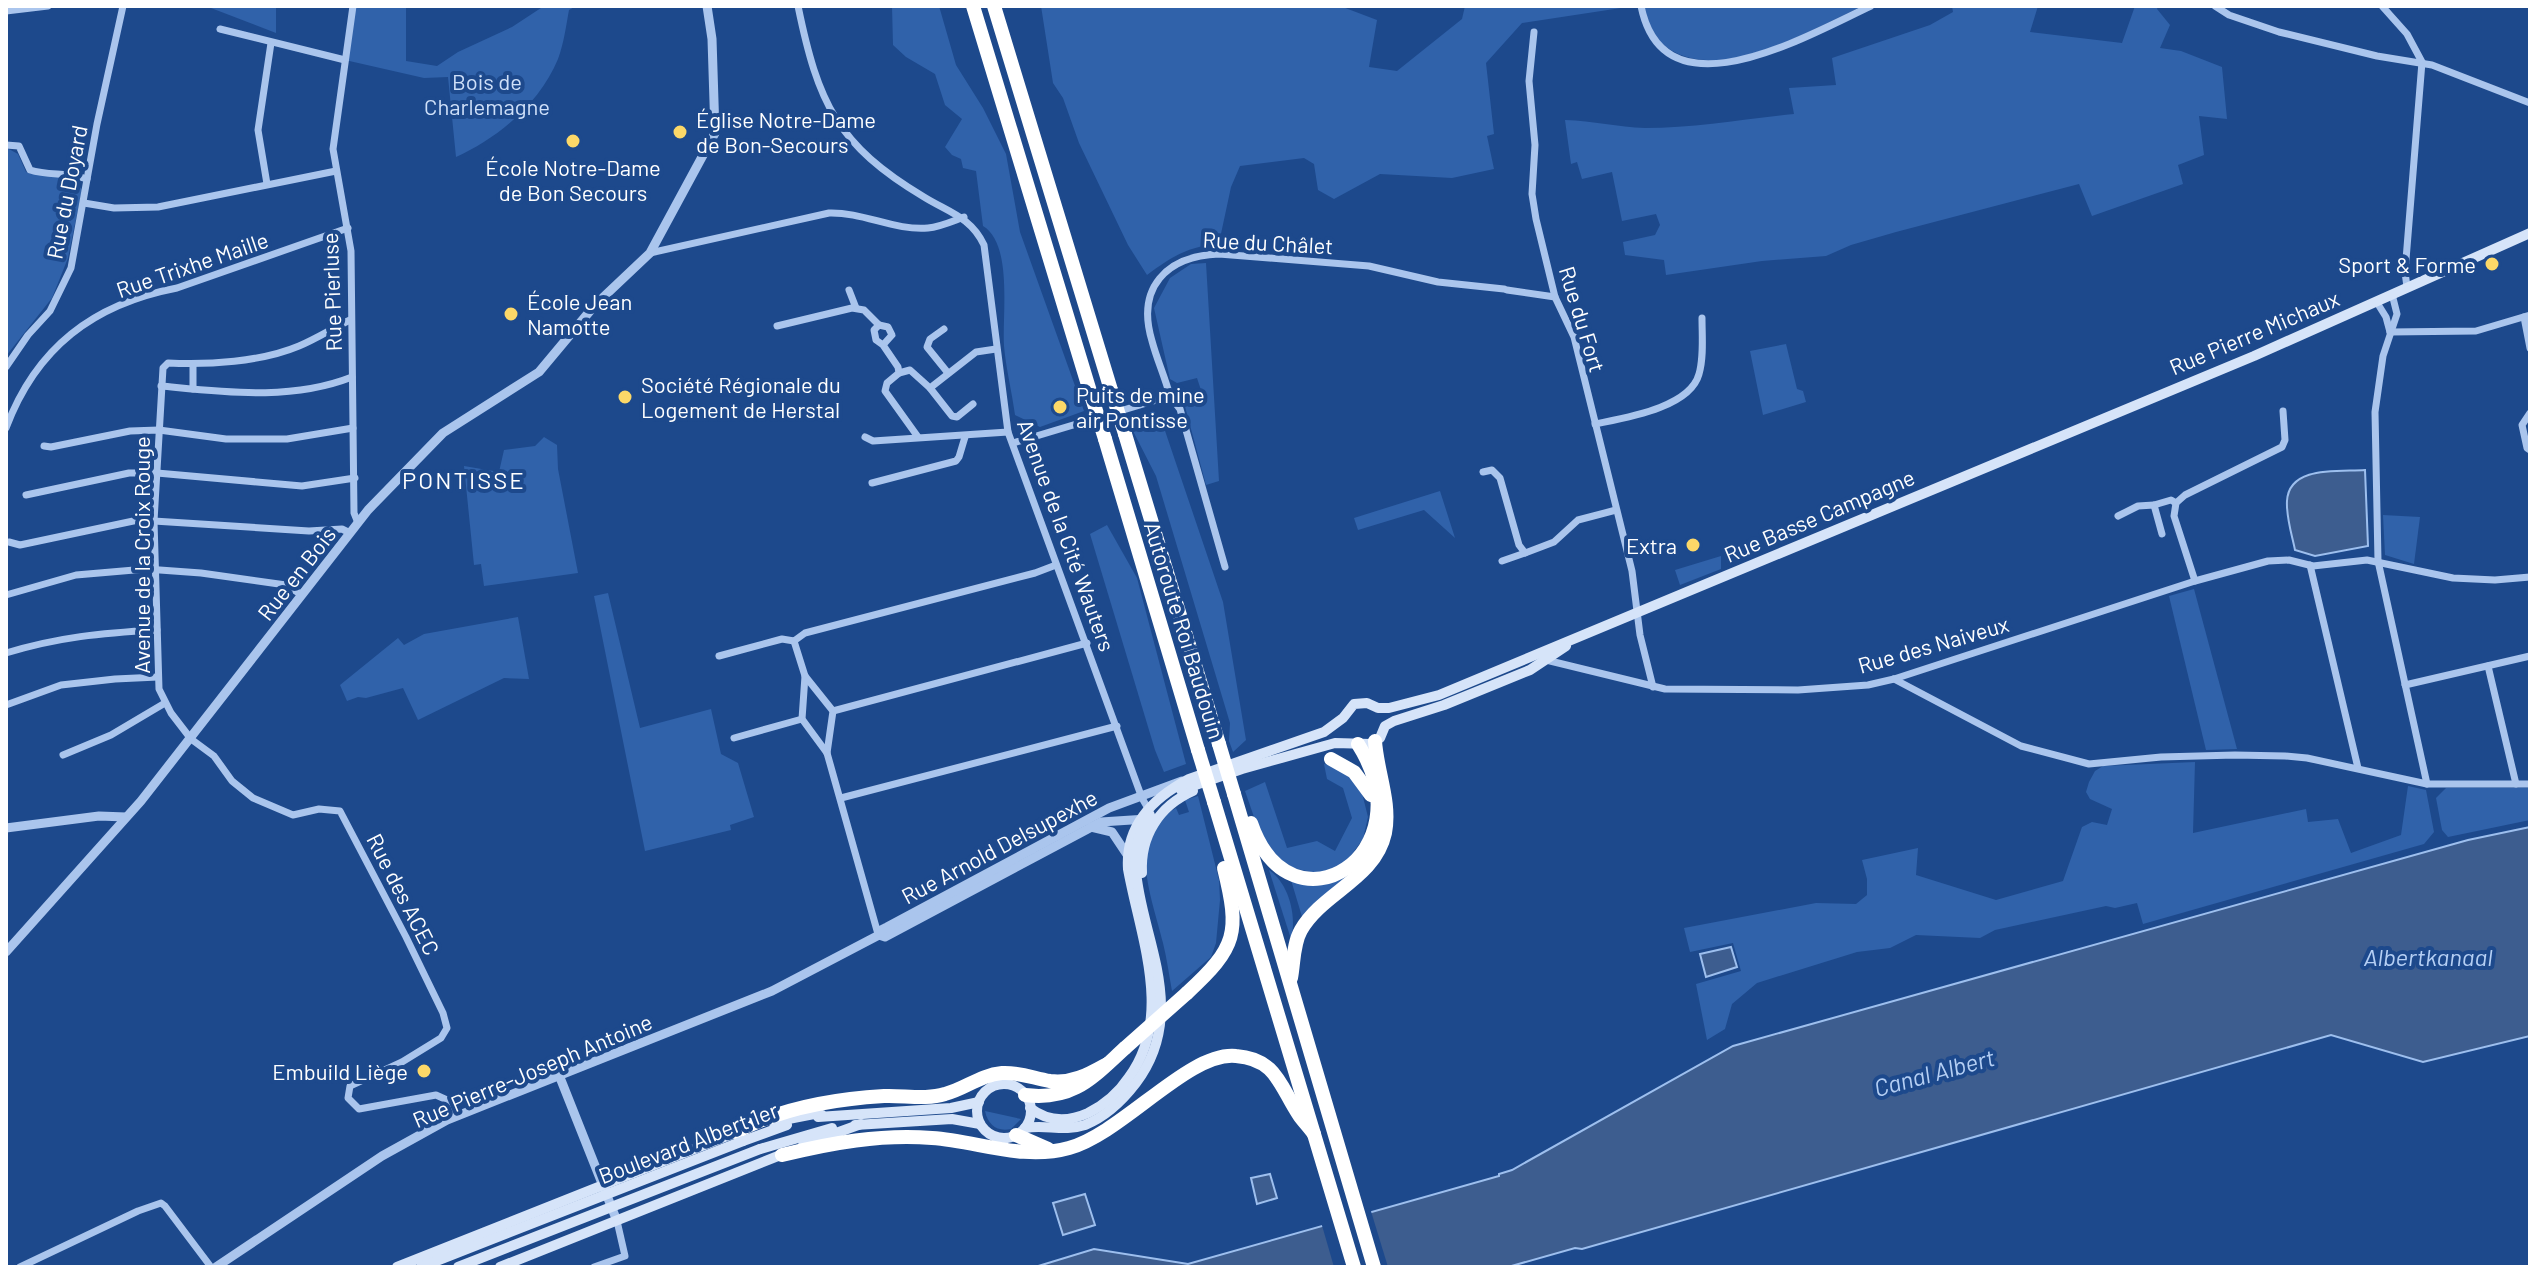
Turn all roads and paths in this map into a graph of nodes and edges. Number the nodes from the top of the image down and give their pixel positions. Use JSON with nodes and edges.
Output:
{"nodes":[{"id":1,"x":48,"y":6,"type":"edge"},
{"id":2,"x":123,"y":6,"type":"edge"},
{"id":3,"x":353,"y":6,"type":"edge"},
{"id":4,"x":707,"y":6,"type":"edge"},
{"id":5,"x":798,"y":6,"type":"edge"},
{"id":6,"x":973,"y":6,"type":"edge"},
{"id":7,"x":994,"y":6,"type":"edge"},
{"id":8,"x":1641,"y":6,"type":"edge"},
{"id":9,"x":1871,"y":6,"type":"edge"},
{"id":10,"x":2215,"y":6,"type":"edge"},
{"id":11,"x":2382,"y":6,"type":"edge"},
{"id":12,"x":6,"y":11,"type":"edge"},
{"id":13,"x":220,"y":29,"type":"dead end"},
{"id":14,"x":1534,"y":32,"type":"dead end"},
{"id":15,"x":271,"y":43,"type":"junction"},
{"id":16,"x":345,"y":60,"type":"junction"},
{"id":17,"x":2422,"y":62,"type":"junction"},
{"id":18,"x":2530,"y":103,"type":"edge"},
{"id":19,"x":6,"y":145,"type":"edge"},
{"id":20,"x":336,"y":171,"type":"junction"},
{"id":21,"x":87,"y":179,"type":"junction"},
{"id":22,"x":267,"y":184,"type":"junction"},
{"id":23,"x":84,"y":203,"type":"junction"},
{"id":24,"x":964,"y":217,"type":"junction"},
{"id":25,"x":348,"y":228,"type":"junction"},
{"id":26,"x":2530,"y":233,"type":"edge"},
{"id":27,"x":660,"y":237,"type":"junction"},
{"id":28,"x":673,"y":246,"type":"junction"},
{"id":29,"x":650,"y":253,"type":"junction"},
{"id":30,"x":2407,"y":287,"type":"junction"},
{"id":31,"x":849,"y":290,"type":"dead end"},
{"id":32,"x":2392,"y":294,"type":"junction"},
{"id":33,"x":1555,"y":297,"type":"junction"},
{"id":34,"x":2376,"y":301,"type":"junction"},
{"id":35,"x":856,"y":308,"type":"junction"},
{"id":36,"x":2527,"y":316,"type":"edge"},
{"id":37,"x":1702,"y":318,"type":"dead end"},
{"id":38,"x":350,"y":320,"type":"junction"},
{"id":39,"x":879,"y":325,"type":"junction"},
{"id":40,"x":777,"y":326,"type":"dead end"},
{"id":41,"x":944,"y":329,"type":"dead end"},
{"id":42,"x":2390,"y":332,"type":"junction"},
{"id":43,"x":883,"y":345,"type":"junction"},
{"id":44,"x":2530,"y":348,"type":"edge"},
{"id":45,"x":996,"y":349,"type":"junction"},
{"id":46,"x":193,"y":365,"type":"junction"},
{"id":47,"x":6,"y":367,"type":"edge"},
{"id":48,"x":899,"y":373,"type":"junction"},
{"id":49,"x":948,"y":373,"type":"junction"},
{"id":50,"x":352,"y":377,"type":"junction"},
{"id":51,"x":161,"y":386,"type":"junction"},
{"id":52,"x":930,"y":388,"type":"junction"},
{"id":53,"x":193,"y":389,"type":"junction"},
{"id":54,"x":1170,"y":396,"type":"junction"},
{"id":55,"x":973,"y":404,"type":"dead end"},
{"id":56,"x":2283,"y":411,"type":"dead end"},
{"id":57,"x":2530,"y":413,"type":"edge"},
{"id":58,"x":1595,"y":424,"type":"junction"},
{"id":59,"x":6,"y":428,"type":"edge"},
{"id":60,"x":353,"y":428,"type":"junction"},
{"id":61,"x":2080,"y":428,"type":"joint"},
{"id":62,"x":159,"y":430,"type":"junction"},
{"id":63,"x":1008,"y":432,"type":"junction"},
{"id":64,"x":865,"y":437,"type":"dead end"},
{"id":65,"x":918,"y":437,"type":"junction"},
{"id":66,"x":965,"y":437,"type":"junction"},
{"id":67,"x":1013,"y":443,"type":"junction"},
{"id":68,"x":44,"y":446,"type":"dead end"},
{"id":69,"x":2530,"y":450,"type":"edge"},
{"id":70,"x":1483,"y":472,"type":"dead end"},
{"id":71,"x":157,"y":473,"type":"junction"},
{"id":72,"x":355,"y":480,"type":"junction"},
{"id":73,"x":872,"y":483,"type":"dead end"},
{"id":74,"x":26,"y":495,"type":"dead end"},
{"id":75,"x":2176,"y":503,"type":"junction"},
{"id":76,"x":2154,"y":505,"type":"junction"},
{"id":77,"x":368,"y":510,"type":"junction"},
{"id":78,"x":1616,"y":510,"type":"junction"},
{"id":79,"x":2118,"y":516,"type":"dead end"},
{"id":80,"x":154,"y":521,"type":"junction"},
{"id":81,"x":358,"y":523,"type":"junction"},
{"id":82,"x":350,"y":533,"type":"junction"},
{"id":83,"x":2162,"y":534,"type":"dead end"},
{"id":84,"x":9,"y":542,"type":"dead end"},
{"id":85,"x":1525,"y":553,"type":"junction"},
{"id":86,"x":1502,"y":561,"type":"dead end"},
{"id":87,"x":2378,"y":561,"type":"junction"},
{"id":88,"x":1056,"y":565,"type":"junction"},
{"id":89,"x":2310,"y":565,"type":"junction"},
{"id":90,"x":1225,"y":567,"type":"dead end"},
{"id":91,"x":155,"y":569,"type":"junction"},
{"id":92,"x":2530,"y":577,"type":"edge"},
{"id":93,"x":2195,"y":581,"type":"junction"},
{"id":94,"x":6,"y":595,"type":"edge"},
{"id":95,"x":302,"y":595,"type":"junction"},
{"id":96,"x":1638,"y":613,"type":"junction"},
{"id":97,"x":157,"y":630,"type":"junction"},
{"id":98,"x":1574,"y":640,"type":"junction"},
{"id":99,"x":794,"y":641,"type":"junction"},
{"id":100,"x":1087,"y":643,"type":"junction"},
{"id":101,"x":6,"y":653,"type":"edge"},
{"id":102,"x":719,"y":656,"type":"dead end"},
{"id":103,"x":2530,"y":656,"type":"edge"},
{"id":104,"x":1546,"y":660,"type":"junction"},
{"id":105,"x":2488,"y":666,"type":"junction"},
{"id":106,"x":805,"y":676,"type":"junction"},
{"id":107,"x":158,"y":677,"type":"junction"},
{"id":108,"x":1894,"y":679,"type":"junction"},
{"id":109,"x":2405,"y":685,"type":"junction"},
{"id":110,"x":1653,"y":687,"type":"junction"},
{"id":111,"x":165,"y":703,"type":"junction"},
{"id":112,"x":6,"y":705,"type":"edge"},
{"id":113,"x":1378,"y":708,"type":"junction"},
{"id":114,"x":833,"y":711,"type":"junction"},
{"id":115,"x":1343,"y":718,"type":"junction"},
{"id":116,"x":802,"y":719,"type":"junction"},
{"id":117,"x":1117,"y":726,"type":"junction"},
{"id":118,"x":1385,"y":726,"type":"junction"},
{"id":119,"x":734,"y":738,"type":"dead end"},
{"id":120,"x":191,"y":739,"type":"junction"},
{"id":121,"x":1375,"y":741,"type":"junction"},
{"id":122,"x":1356,"y":743,"type":"junction"},
{"id":123,"x":827,"y":753,"type":"junction"},
{"id":124,"x":63,"y":755,"type":"dead end"},
{"id":125,"x":1331,"y":759,"type":"joint"},
{"id":126,"x":1286,"y":760,"type":"junction"},
{"id":127,"x":2358,"y":768,"type":"junction"},
{"id":128,"x":1189,"y":779,"type":"junction"},
{"id":129,"x":2427,"y":784,"type":"junction"},
{"id":130,"x":2516,"y":784,"type":"junction"},
{"id":131,"x":2530,"y":784,"type":"edge"},
{"id":132,"x":1234,"y":794,"type":"junction"},
{"id":133,"x":1141,"y":795,"type":"junction"},
{"id":134,"x":841,"y":798,"type":"junction"},
{"id":135,"x":1376,"y":811,"type":"junction"},
{"id":136,"x":1146,"y":815,"type":"junction"},
{"id":137,"x":126,"y":817,"type":"junction"},
{"id":138,"x":1091,"y":827,"type":"junction"},
{"id":139,"x":6,"y":828,"type":"edge"},
{"id":140,"x":1228,"y":849,"type":"junction"},
{"id":141,"x":1128,"y":856,"type":"junction"},
{"id":142,"x":879,"y":935,"type":"junction"},
{"id":143,"x":1151,"y":935,"type":"junction"},
{"id":144,"x":6,"y":952,"type":"edge"},
{"id":145,"x":1290,"y":982,"type":"junction"},
{"id":146,"x":683,"y":1027,"type":"joint"},
{"id":147,"x":1107,"y":1064,"type":"junction"},
{"id":148,"x":559,"y":1075,"type":"junction"},
{"id":149,"x":979,"y":1102,"type":"junction"},
{"id":150,"x":1028,"y":1102,"type":"junction"},
{"id":151,"x":455,"y":1117,"type":"junction"},
{"id":152,"x":861,"y":1124,"type":"junction"},
{"id":153,"x":980,"y":1124,"type":"junction"},
{"id":154,"x":1020,"y":1132,"type":"junction"},
{"id":155,"x":1314,"y":1134,"type":"junction"},
{"id":156,"x":740,"y":1136,"type":"junction"},
{"id":157,"x":1052,"y":1151,"type":"junction"},
{"id":158,"x":782,"y":1155,"type":"junction"},
{"id":159,"x":602,"y":1184,"type":"junction"},
{"id":160,"x":617,"y":1221,"type":"junction"},
{"id":161,"x":20,"y":1267,"type":"edge"},
{"id":162,"x":214,"y":1267,"type":"edge"},
{"id":163,"x":397,"y":1267,"type":"edge"},
{"id":164,"x":421,"y":1267,"type":"edge"},
{"id":165,"x":458,"y":1267,"type":"edge"},
{"id":166,"x":500,"y":1267,"type":"edge"},
{"id":167,"x":594,"y":1267,"type":"edge"},
{"id":168,"x":1354,"y":1267,"type":"edge"},
{"id":169,"x":1374,"y":1267,"type":"edge"}],
"edges":[{"from":1,"to":12,"type":"street"},
{"from":2,"to":21,"type":"street","name":"Rue du Doyard"},
{"from":3,"to":16,"type":"street","name":"Rue Pierluse"},
{"from":4,"to":27,"type":"street","name":"Rue en Bois"},
{"from":5,"to":24,"type":"street"},
{"from":6,"to":140,"type":"highway","name":"Autoroute Roi Baudouin","bridge":true},
{"from":7,"to":132,"type":"highway","name":"Autoroute Roi Baudouin","bridge":true},
{"from":8,"to":9,"type":"street"},
{"from":10,"to":17,"type":"street"},
{"from":11,"to":17,"type":"street"},
{"from":13,"to":15,"type":"street"},
{"from":14,"to":33,"type":"street","name":"Rue du Fort"},
{"from":15,"to":16,"type":"street"},
{"from":15,"to":22,"type":"street"},
{"from":16,"to":20,"type":"street","name":"Rue Pierluse"},
{"from":17,"to":18,"type":"street"},
{"from":17,"to":30,"type":"street"},
{"from":19,"to":21,"type":"street"},
{"from":20,"to":22,"type":"street"},
{"from":20,"to":25,"type":"street","name":"Rue Pierluse"},
{"from":21,"to":23,"type":"street","name":"Rue du Doyard"},
{"from":22,"to":23,"type":"street"},
{"from":23,"to":47,"type":"street","name":"Rue du Doyard"},
{"from":24,"to":28,"type":"street"},
{"from":24,"to":45,"type":"street","name":"Avenue de la Cité Wauters"},
{"from":25,"to":38,"type":"street","name":"Rue Pierluse"},
{"from":25,"to":59,"type":"street","name":"Rue Trixhe Maille"},
{"from":26,"to":30,"type":"main road","name":"Rue Pierre Michaux"},
{"from":27,"to":28,"type":"street"},
{"from":27,"to":29,"type":"street","name":"Rue en Bois"},
{"from":28,"to":29,"type":"street"},
{"from":29,"to":77,"type":"street","name":"Rue en Bois"},
{"from":30,"to":32,"type":"main road","name":"Rue Pierre Michaux"},
{"from":31,"to":35,"type":"street"},
{"from":32,"to":34,"type":"main road","name":"Rue Pierre Michaux"},
{"from":32,"to":42,"type":"street"},
{"from":33,"to":54,"type":"street","name":"Rue du Châlet"},
{"from":33,"to":58,"type":"street","name":"Rue du Fort"},
{"from":34,"to":42,"type":"street"},
{"from":34,"to":61,"type":"main road","name":"Rue Pierre Michaux"},
{"from":35,"to":39,"type":"street"},
{"from":35,"to":40,"type":"street"},
{"from":36,"to":42,"type":"street"},
{"from":36,"to":44,"type":"street"},
{"from":37,"to":58,"type":"street"},
{"from":38,"to":46,"type":"street"},
{"from":38,"to":50,"type":"street","name":"Rue Pierluse"},
{"from":39,"to":43,"type":"street"},
{"from":39,"to":43,"type":"street"},
{"from":41,"to":49,"type":"street"},
{"from":42,"to":87,"type":"street"},
{"from":43,"to":48,"type":"street"},
{"from":45,"to":49,"type":"street"},
{"from":45,"to":63,"type":"street","name":"Avenue de la Cité Wauters"},
{"from":46,"to":51,"type":"street","name":"Avenue de la Croix Rouge"},
{"from":46,"to":53,"type":"street"},
{"from":48,"to":52,"type":"street"},
{"from":48,"to":65,"type":"street"},
{"from":49,"to":52,"type":"street"},
{"from":50,"to":53,"type":"street"},
{"from":50,"to":60,"type":"street","name":"Rue Pierluse"},
{"from":51,"to":53,"type":"street"},
{"from":51,"to":62,"type":"street","name":"Avenue de la Croix Rouge"},
{"from":52,"to":55,"type":"street"},
{"from":54,"to":67,"type":"street"},
{"from":54,"to":90,"type":"street","name":"Rue du Châlet"},
{"from":56,"to":75,"type":"street"},
{"from":57,"to":69,"type":"street"},
{"from":58,"to":78,"type":"street","name":"Rue du Fort"},
{"from":60,"to":62,"type":"street"},
{"from":60,"to":72,"type":"street","name":"Rue Pierluse"},
{"from":61,"to":96,"type":"main road","name":"Rue Basse Campagne"},
{"from":62,"to":68,"type":"street"},
{"from":62,"to":71,"type":"street","name":"Avenue de la Croix Rouge"},
{"from":63,"to":66,"type":"street"},
{"from":63,"to":67,"type":"street","name":"Avenue de la Cité Wauters"},
{"from":64,"to":65,"type":"street"},
{"from":65,"to":66,"type":"street"},
{"from":66,"to":73,"type":"street"},
{"from":67,"to":88,"type":"street","name":"Avenue de la Cité Wauters"},
{"from":70,"to":85,"type":"street"},
{"from":71,"to":72,"type":"street"},
{"from":71,"to":74,"type":"street"},
{"from":71,"to":80,"type":"street","name":"Avenue de la Croix Rouge"},
{"from":72,"to":77,"type":"street","name":"Rue Pierluse"},
{"from":72,"to":81,"type":"street","name":"Rue Pierluse"},
{"from":75,"to":76,"type":"street"},
{"from":75,"to":93,"type":"street"},
{"from":76,"to":79,"type":"street"},
{"from":76,"to":83,"type":"street"},
{"from":77,"to":81,"type":"street","name":"Rue en Bois"},
{"from":78,"to":85,"type":"street"},
{"from":78,"to":96,"type":"street","name":"Rue du Fort"},
{"from":80,"to":82,"type":"street"},
{"from":80,"to":84,"type":"street"},
{"from":80,"to":91,"type":"street","name":"Avenue de la Croix Rouge"},
{"from":81,"to":82,"type":"street","name":"Rue en Bois"},
{"from":82,"to":95,"type":"street","name":"Rue en Bois"},
{"from":85,"to":86,"type":"street"},
{"from":87,"to":89,"type":"street","name":"Rue des Naiveux"},
{"from":87,"to":92,"type":"street","name":"Rue des Naiveux"},
{"from":87,"to":109,"type":"street"},
{"from":88,"to":99,"type":"street"},
{"from":88,"to":100,"type":"street","name":"Avenue de la Cité Wauters"},
{"from":89,"to":93,"type":"street","name":"Rue des Naiveux"},
{"from":89,"to":127,"type":"street"},
{"from":91,"to":94,"type":"street"},
{"from":91,"to":95,"type":"street"},
{"from":91,"to":97,"type":"street","name":"Avenue de la Croix Rouge"},
{"from":93,"to":108,"type":"street","name":"Rue des Naiveux"},
{"from":95,"to":120,"type":"street","name":"Rue en Bois"},
{"from":96,"to":98,"type":"main road","name":"Rue Basse Campagne"},
{"from":96,"to":110,"type":"street"},
{"from":97,"to":101,"type":"street"},
{"from":97,"to":107,"type":"street","name":"Avenue de la Croix Rouge"},
{"from":98,"to":104,"type":"main road","name":"Rue Basse Campagne"},
{"from":98,"to":113,"type":"main road","name":"Rue Basse Campagne"},
{"from":99,"to":102,"type":"street"},
{"from":99,"to":106,"type":"street"},
{"from":100,"to":114,"type":"street"},
{"from":100,"to":117,"type":"street","name":"Avenue de la Cité Wauters"},
{"from":103,"to":105,"type":"street"},
{"from":104,"to":110,"type":"street","name":"Rue des Naiveux"},
{"from":104,"to":118,"type":"main road","name":"Rue Basse Campagne"},
{"from":105,"to":109,"type":"street"},
{"from":105,"to":130,"type":"street"},
{"from":106,"to":114,"type":"street"},
{"from":106,"to":116,"type":"street"},
{"from":107,"to":111,"type":"street","name":"Avenue de la Croix Rouge"},
{"from":107,"to":112,"type":"street"},
{"from":108,"to":110,"type":"street","name":"Rue des Naiveux"},
{"from":108,"to":127,"type":"street"},
{"from":109,"to":129,"type":"street"},
{"from":111,"to":120,"type":"street","name":"Avenue de la Croix Rouge"},
{"from":111,"to":124,"type":"street"},
{"from":113,"to":115,"type":"main road","name":"Rue Basse Campagne"},
{"from":113,"to":118,"type":"main road"},
{"from":114,"to":123,"type":"street"},
{"from":115,"to":122,"type":"main road"},
{"from":115,"to":128,"type":"main road","name":"Rue Basse Campagne"},
{"from":116,"to":119,"type":"street"},
{"from":116,"to":123,"type":"street"},
{"from":117,"to":133,"type":"street","name":"Avenue de la Cité Wauters"},
{"from":117,"to":134,"type":"street"},
{"from":118,"to":121,"type":"main road"},
{"from":120,"to":137,"type":"street","name":"Rue en Bois"},
{"from":120,"to":151,"type":"street","name":"Rue des ACEC"},
{"from":121,"to":122,"type":"main road"},
{"from":121,"to":145,"type":"highway"},
{"from":122,"to":126,"type":"main road"},
{"from":122,"to":135,"type":"highway"},
{"from":123,"to":134,"type":"street"},
{"from":125,"to":126,"type":"main road"},
{"from":125,"to":135,"type":"highway"},
{"from":126,"to":136,"type":"main road"},
{"from":126,"to":143,"type":"main road"},
{"from":127,"to":129,"type":"street"},
{"from":128,"to":133,"type":"street","name":"Rue Basse Campagne"},
{"from":128,"to":136,"type":"main road","name":"Rue Basse Campagne"},
{"from":129,"to":130,"type":"street"},
{"from":130,"to":131,"type":"street"},
{"from":132,"to":135,"type":"highway"},
{"from":132,"to":145,"type":"highway","name":"Autoroute Roi Baudouin"},
{"from":133,"to":136,"type":"street","name":"Avenue de la Cité Wauters"},
{"from":133,"to":142,"type":"street","name":"Rue Arnold Delsupexhe"},
{"from":134,"to":142,"type":"street"},
{"from":136,"to":138,"type":"street","name":"Rue Arnold Delsupexhe"},
{"from":136,"to":141,"type":"main road","name":"Boulevard Albert 1er"},
{"from":136,"to":143,"type":"main road","name":"Boulevard Albert 1er"},
{"from":137,"to":139,"type":"street"},
{"from":137,"to":144,"type":"street","name":"Rue en Bois"},
{"from":138,"to":141,"type":"street"},
{"from":138,"to":142,"type":"street","name":"Rue Arnold Delsupexhe"},
{"from":140,"to":147,"type":"highway","bridge":true},
{"from":140,"to":155,"type":"highway","name":"Autoroute Roi Baudouin"},
{"from":141,"to":150,"type":"main road","name":"Boulevard Albert 1er"},
{"from":142,"to":146,"type":"street","name":"Rue Arnold Delsupexhe"},
{"from":143,"to":154,"type":"main road","name":"Boulevard Albert 1er"},
{"from":145,"to":169,"type":"highway","name":"Autoroute Roi Baudouin"},
{"from":146,"to":148,"type":"street","name":"Rue Pierre-Joseph Antoine"},
{"from":147,"to":150,"type":"highway"},
{"from":147,"to":156,"type":"highway"},
{"from":148,"to":151,"type":"street","name":"Rue Pierre-Joseph Antoine"},
{"from":148,"to":159,"type":"street"},
{"from":149,"to":150,"type":"main road","name":"Boulevard Albert 1er"},
{"from":149,"to":153,"type":"main road"},
{"from":149,"to":156,"type":"main road","name":"Boulevard Albert 1er"},
{"from":150,"to":154,"type":"main road"},
{"from":151,"to":162,"type":"street","name":"Rue Pierre-Joseph Antoine"},
{"from":152,"to":153,"type":"main road","name":"Boulevard Albert 1er"},
{"from":152,"to":158,"type":"main road"},
{"from":152,"to":165,"type":"main road","name":"Boulevard Albert 1er","bridge":true},
{"from":153,"to":154,"type":"main road","name":"Boulevard Albert 1er"},
{"from":154,"to":157,"type":"highway"},
{"from":155,"to":157,"type":"highway"},
{"from":155,"to":168,"type":"highway","name":"Autoroute Roi Baudouin"},
{"from":156,"to":159,"type":"main road"},
{"from":156,"to":164,"type":"main road","name":"Boulevard Albert 1er","bridge":true},
{"from":157,"to":158,"type":"highway"},
{"from":158,"to":160,"type":"main road"},
{"from":159,"to":160,"type":"street"},
{"from":159,"to":163,"type":"main road"},
{"from":160,"to":166,"type":"main road"},
{"from":160,"to":167,"type":"street"},
{"from":161,"to":162,"type":"street"}]}
